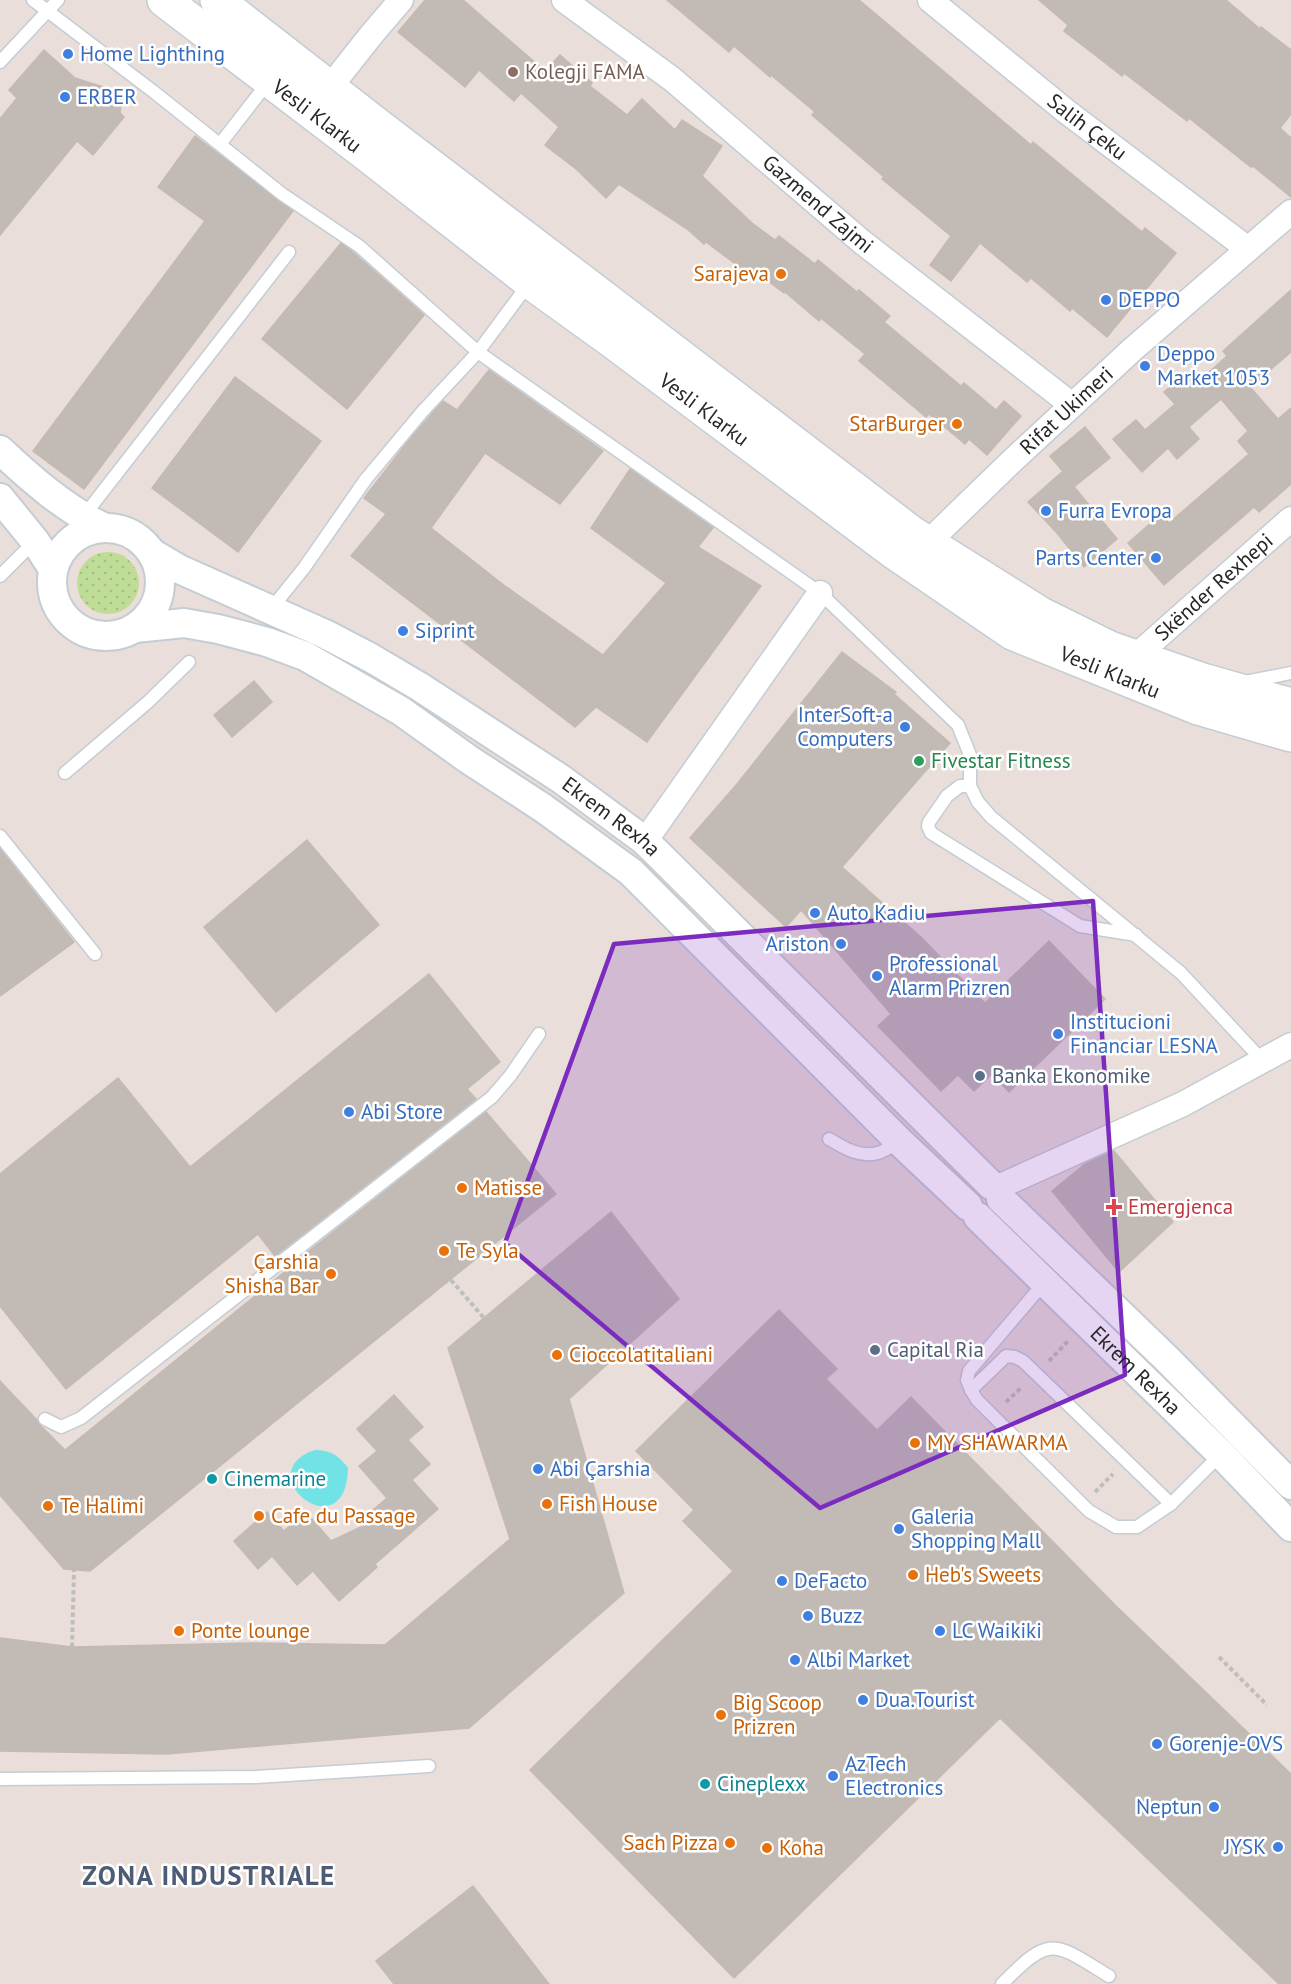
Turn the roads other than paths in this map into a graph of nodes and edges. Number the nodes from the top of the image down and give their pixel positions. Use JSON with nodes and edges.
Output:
{"nodes":[{"id":1,"x":33,"y":0,"type":"edge"},
{"id":2,"x":57,"y":0,"type":"edge"},
{"id":3,"x":164,"y":0,"type":"edge"},
{"id":4,"x":217,"y":0,"type":"edge"},
{"id":5,"x":401,"y":0,"type":"edge"},
{"id":6,"x":564,"y":0,"type":"edge"},
{"id":7,"x":930,"y":0,"type":"edge"},
{"id":8,"x":47,"y":10,"type":"junction"},
{"id":9,"x":0,"y":62,"type":"edge"},
{"id":10,"x":270,"y":81,"type":"junction"},
{"id":11,"x":320,"y":100,"type":"junction"},
{"id":12,"x":220,"y":144,"type":"junction"},
{"id":13,"x":1291,"y":212,"type":"edge"},
{"id":14,"x":1248,"y":249,"type":"junction"},
{"id":15,"x":289,"y":252,"type":"dead end"},
{"id":16,"x":530,"y":282,"type":"junction"},
{"id":17,"x":478,"y":352,"type":"junction"},
{"id":18,"x":1072,"y":405,"type":"junction"},
{"id":19,"x":0,"y":450,"type":"edge"},
{"id":20,"x":0,"y":498,"type":"edge"},
{"id":21,"x":1291,"y":519,"type":"edge"},
{"id":22,"x":93,"y":522,"type":"junction"},
{"id":23,"x":35,"y":541,"type":"junction"},
{"id":24,"x":918,"y":552,"type":"junction"},
{"id":25,"x":152,"y":553,"type":"junction"},
{"id":26,"x":53,"y":569,"type":"junction"},
{"id":27,"x":0,"y":576,"type":"edge"},
{"id":28,"x":820,"y":593,"type":"junction"},
{"id":29,"x":270,"y":610,"type":"junction"},
{"id":30,"x":135,"y":628,"type":"junction"},
{"id":31,"x":1136,"y":656,"type":"junction"},
{"id":32,"x":189,"y":662,"type":"dead end"},
{"id":33,"x":1291,"y":673,"type":"edge"},
{"id":34,"x":1225,"y":686,"type":"junction"},
{"id":35,"x":1291,"y":705,"type":"edge"},
{"id":36,"x":1291,"y":735,"type":"edge"},
{"id":37,"x":64,"y":773,"type":"dead end"},
{"id":38,"x":970,"y":786,"type":"junction"},
{"id":39,"x":0,"y":836,"type":"edge"},
{"id":40,"x":645,"y":842,"type":"junction"},
{"id":41,"x":1136,"y":935,"type":"junction"},
{"id":42,"x":95,"y":954,"type":"dead end"},
{"id":43,"x":539,"y":1034,"type":"dead end"},
{"id":44,"x":1291,"y":1044,"type":"edge"},
{"id":45,"x":1261,"y":1059,"type":"junction"},
{"id":46,"x":829,"y":1139,"type":"dead end"},
{"id":47,"x":899,"y":1141,"type":"junction"},
{"id":48,"x":996,"y":1191,"type":"junction"},
{"id":49,"x":973,"y":1212,"type":"junction"},
{"id":50,"x":1044,"y":1283,"type":"junction"},
{"id":51,"x":971,"y":1390,"type":"junction"},
{"id":52,"x":45,"y":1419,"type":"dead end"},
{"id":53,"x":1221,"y":1454,"type":"junction"},
{"id":54,"x":1291,"y":1485,"type":"edge"},
{"id":55,"x":1171,"y":1504,"type":"junction"},
{"id":56,"x":1291,"y":1527,"type":"edge"},
{"id":57,"x":429,"y":1766,"type":"dead end"},
{"id":58,"x":0,"y":1779,"type":"edge"},
{"id":59,"x":1109,"y":1976,"type":"dead end"},
{"id":60,"x":1002,"y":1984,"type":"edge"}],
"edges":[{"from":1,"to":8,"type":"lane"},
{"from":2,"to":8,"type":"lane"},
{"from":3,"to":10,"type":"main road","name":"Vesli Klarku"},
{"from":4,"to":11,"type":"main road","name":"Vesli Klarku"},
{"from":5,"to":11,"type":"street"},
{"from":6,"to":18,"type":"street","name":"Gazmend Zajmi"},
{"from":7,"to":14,"type":"street","name":"Salih Çeku"},
{"from":8,"to":9,"type":"lane"},
{"from":8,"to":12,"type":"lane"},
{"from":10,"to":11,"type":"main road","name":"Vesli Klarku"},
{"from":10,"to":12,"type":"lane"},
{"from":11,"to":16,"type":"main road","name":"Vesli Klarku"},
{"from":11,"to":24,"type":"main road","name":"Vesli Klarku"},
{"from":12,"to":17,"type":"lane"},
{"from":13,"to":14,"type":"street","name":"Rifat Ukimeri"},
{"from":14,"to":18,"type":"street","name":"Rifat Ukimeri"},
{"from":15,"to":22,"type":"lane"},
{"from":16,"to":17,"type":"lane"},
{"from":16,"to":24,"type":"main road","name":"Vesli Klarku"},
{"from":17,"to":28,"type":"lane"},
{"from":17,"to":29,"type":"lane"},
{"from":18,"to":24,"type":"street","name":"Rifat Ukimeri"},
{"from":19,"to":22,"type":"street","name":"Ekrem Rexha"},
{"from":20,"to":23,"type":"street"},
{"from":21,"to":31,"type":"street","name":"Skënder Rexhepi"},
{"from":22,"to":25,"type":"street","name":"Ekrem Rexha"},
{"from":22,"to":26,"type":"street"},
{"from":23,"to":26,"type":"street"},
{"from":23,"to":27,"type":"lane"},
{"from":24,"to":31,"type":"main road","name":"Vesli Klarku"},
{"from":24,"to":36,"type":"main road","name":"Vesli Klarku"},
{"from":25,"to":29,"type":"street","name":"Ekrem Rexha"},
{"from":25,"to":30,"type":"street"},
{"from":26,"to":30,"type":"street","name":"Ekrem Rexha"},
{"from":28,"to":38,"type":"lane"},
{"from":28,"to":40,"type":"street"},
{"from":29,"to":40,"type":"street","name":"Ekrem Rexha"},
{"from":30,"to":47,"type":"street","name":"Ekrem Rexha"},
{"from":31,"to":34,"type":"main road","name":"Vesli Klarku"},
{"from":32,"to":37,"type":"lane"},
{"from":33,"to":34,"type":"lane"},
{"from":34,"to":35,"type":"main road","name":"Vesli Klarku"},
{"from":38,"to":41,"type":"lane"},
{"from":38,"to":41,"type":"lane"},
{"from":39,"to":42,"type":"lane"},
{"from":40,"to":48,"type":"street","name":"Ekrem Rexha"},
{"from":41,"to":45,"type":"lane"},
{"from":43,"to":52,"type":"lane"},
{"from":44,"to":45,"type":"street"},
{"from":45,"to":48,"type":"street"},
{"from":46,"to":47,"type":"lane"},
{"from":47,"to":49,"type":"street","name":"Ekrem Rexha"},
{"from":48,"to":49,"type":"street"},
{"from":48,"to":54,"type":"street","name":"Ekrem Rexha"},
{"from":49,"to":50,"type":"street","name":"Ekrem Rexha"},
{"from":50,"to":51,"type":"lane"},
{"from":50,"to":53,"type":"street","name":"Ekrem Rexha"},
{"from":51,"to":55,"type":"lane"},
{"from":51,"to":55,"type":"lane"},
{"from":53,"to":55,"type":"lane"},
{"from":53,"to":56,"type":"street","name":"Ekrem Rexha"},
{"from":57,"to":58,"type":"lane"},
{"from":59,"to":60,"type":"lane"}]}
